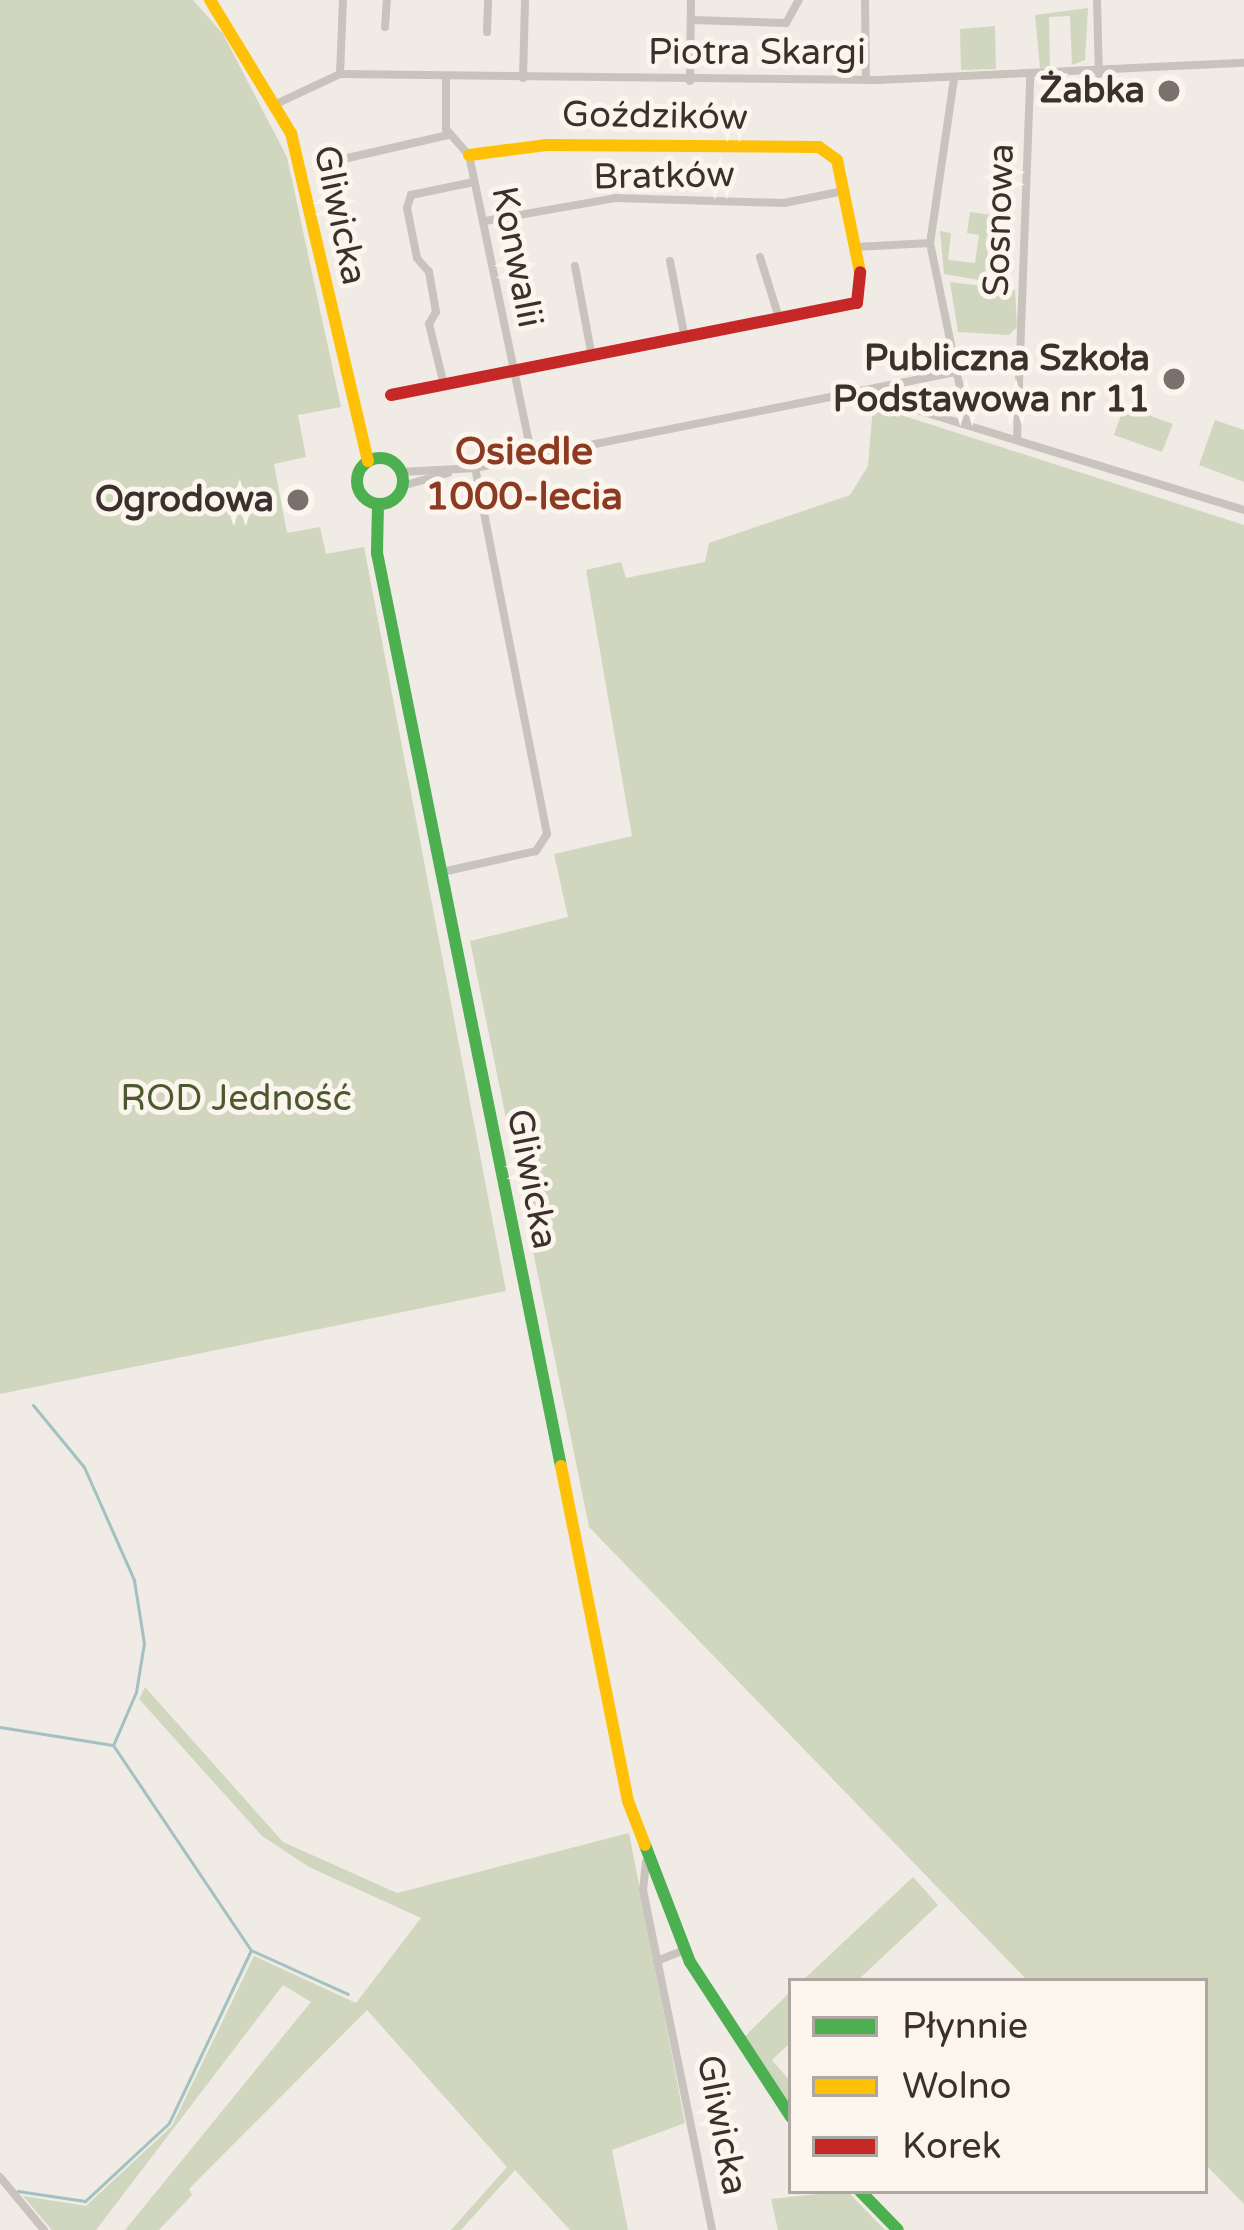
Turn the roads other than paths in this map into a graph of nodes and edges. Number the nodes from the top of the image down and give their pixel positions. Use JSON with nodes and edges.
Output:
{"nodes":[{"id":1,"x":210,"y":0,"type":"edge"},
{"id":2,"x":344,"y":0,"type":"edge"},
{"id":3,"x":387,"y":0,"type":"edge"},
{"id":4,"x":488,"y":0,"type":"edge"},
{"id":5,"x":524,"y":0,"type":"edge"},
{"id":6,"x":691,"y":0,"type":"edge"},
{"id":7,"x":800,"y":0,"type":"edge"},
{"id":8,"x":865,"y":0,"type":"edge"},
{"id":9,"x":1096,"y":0,"type":"edge"},
{"id":10,"x":691,"y":20,"type":"junction"},
{"id":11,"x":385,"y":27,"type":"dead end"},
{"id":12,"x":487,"y":32,"type":"dead end"},
{"id":13,"x":1244,"y":63,"type":"edge"},
{"id":14,"x":340,"y":74,"type":"junction"},
{"id":15,"x":1099,"y":74,"type":"junction"},
{"id":16,"x":1030,"y":75,"type":"junction"},
{"id":17,"x":446,"y":76,"type":"junction"},
{"id":18,"x":523,"y":78,"type":"junction"},
{"id":19,"x":954,"y":79,"type":"junction"},
{"id":20,"x":866,"y":80,"type":"junction"},
{"id":21,"x":690,"y":81,"type":"junction"},
{"id":22,"x":276,"y":104,"type":"junction"},
{"id":23,"x":449,"y":135,"type":"junction"},
{"id":24,"x":470,"y":155,"type":"junction"},
{"id":25,"x":338,"y":160,"type":"dead end"},
{"id":26,"x":475,"y":182,"type":"junction"},
{"id":27,"x":844,"y":191,"type":"junction"},
{"id":28,"x":485,"y":220,"type":"junction"},
{"id":29,"x":930,"y":243,"type":"junction"},
{"id":30,"x":855,"y":247,"type":"junction"},
{"id":31,"x":760,"y":257,"type":"dead end"},
{"id":32,"x":670,"y":262,"type":"dead end"},
{"id":33,"x":575,"y":266,"type":"dead end"},
{"id":34,"x":778,"y":318,"type":"junction"},
{"id":35,"x":686,"y":341,"type":"junction"},
{"id":36,"x":592,"y":358,"type":"junction"},
{"id":37,"x":956,"y":372,"type":"junction"},
{"id":38,"x":513,"y":374,"type":"junction"},
{"id":39,"x":444,"y":385,"type":"junction"},
{"id":40,"x":391,"y":394,"type":"dead end"},
{"id":41,"x":861,"y":394,"type":"junction"},
{"id":42,"x":968,"y":423,"type":"junction"},
{"id":43,"x":1018,"y":438,"type":"junction"},
{"id":44,"x":532,"y":456,"type":"junction"},
{"id":45,"x":368,"y":461,"type":"junction"},
{"id":46,"x":475,"y":468,"type":"junction"},
{"id":47,"x":401,"y":480,"type":"junction"},
{"id":48,"x":378,"y":504,"type":"junction"},
{"id":49,"x":1244,"y":510,"type":"edge"},
{"id":50,"x":440,"y":872,"type":"junction"},
{"id":51,"x":646,"y":1862,"type":"junction"},
{"id":52,"x":684,"y":1951,"type":"junction"},
{"id":53,"x":657,"y":1961,"type":"junction"},
{"id":54,"x":788,"y":2112,"type":"edge"},
{"id":55,"x":0,"y":2177,"type":"edge"},
{"id":56,"x":863,"y":2194,"type":"edge"},
{"id":57,"x":44,"y":2230,"type":"edge"},
{"id":58,"x":712,"y":2230,"type":"edge"},
{"id":59,"x":898,"y":2230,"type":"edge"}],
"edges":[{"from":1,"to":22,"type":"main road","name":"Gliwicka"},
{"from":2,"to":14,"type":"street"},
{"from":3,"to":11,"type":"street"},
{"from":4,"to":12,"type":"street"},
{"from":5,"to":18,"type":"street"},
{"from":6,"to":10,"type":"street"},
{"from":7,"to":10,"type":"street"},
{"from":8,"to":20,"type":"street"},
{"from":9,"to":15,"type":"street"},
{"from":10,"to":21,"type":"street"},
{"from":13,"to":15,"type":"street","name":"Piotra Skargi"},
{"from":14,"to":17,"type":"street","name":"Piotra Skargi"},
{"from":14,"to":22,"type":"street","name":"Piotra Skargi"},
{"from":15,"to":16,"type":"street","name":"Piotra Skargi"},
{"from":16,"to":19,"type":"street","name":"Piotra Skargi"},
{"from":16,"to":43,"type":"street","name":"Sosnowa"},
{"from":17,"to":18,"type":"street","name":"Piotra Skargi"},
{"from":17,"to":23,"type":"street"},
{"from":18,"to":21,"type":"street","name":"Piotra Skargi"},
{"from":19,"to":20,"type":"street","name":"Piotra Skargi"},
{"from":19,"to":29,"type":"street"},
{"from":20,"to":21,"type":"street","name":"Piotra Skargi"},
{"from":22,"to":45,"type":"main road","name":"Gliwicka"},
{"from":23,"to":24,"type":"street","name":"Konwalii"},
{"from":23,"to":25,"type":"street"},
{"from":24,"to":26,"type":"street","name":"Konwalii"},
{"from":24,"to":27,"type":"main road","name":"Goździków"},
{"from":26,"to":28,"type":"street","name":"Konwalii"},
{"from":26,"to":39,"type":"street"},
{"from":27,"to":28,"type":"street","name":"Bratków"},
{"from":27,"to":30,"type":"main road"},
{"from":28,"to":38,"type":"street","name":"Konwalii"},
{"from":29,"to":30,"type":"street"},
{"from":29,"to":37,"type":"street"},
{"from":30,"to":34,"type":"main road"},
{"from":31,"to":34,"type":"street"},
{"from":32,"to":35,"type":"street"},
{"from":33,"to":36,"type":"street"},
{"from":34,"to":35,"type":"main road"},
{"from":35,"to":36,"type":"main road"},
{"from":36,"to":38,"type":"main road"},
{"from":37,"to":41,"type":"street"},
{"from":37,"to":42,"type":"street"},
{"from":38,"to":39,"type":"main road"},
{"from":38,"to":44,"type":"street","name":"Konwalii"},
{"from":39,"to":40,"type":"main road"},
{"from":41,"to":42,"type":"street"},
{"from":41,"to":44,"type":"street"},
{"from":42,"to":43,"type":"street"},
{"from":43,"to":49,"type":"street"},
{"from":44,"to":46,"type":"street"},
{"from":45,"to":47,"type":"main road"},
{"from":45,"to":48,"type":"main road","name":"Gliwicka"},
{"from":46,"to":47,"type":"street"},
{"from":46,"to":50,"type":"street"},
{"from":47,"to":48,"type":"main road"},
{"from":48,"to":50,"type":"main road","name":"Gliwicka"},
{"from":50,"to":51,"type":"main road","name":"Gliwicka"},
{"from":51,"to":52,"type":"main road","name":"Gliwicka"},
{"from":51,"to":53,"type":"street","name":"Gliwicka"},
{"from":52,"to":53,"type":"street"},
{"from":52,"to":54,"type":"main road","name":"Gliwicka"},
{"from":53,"to":58,"type":"street","name":"Gliwicka"},
{"from":55,"to":57,"type":"street"},
{"from":56,"to":59,"type":"main road"}]}
